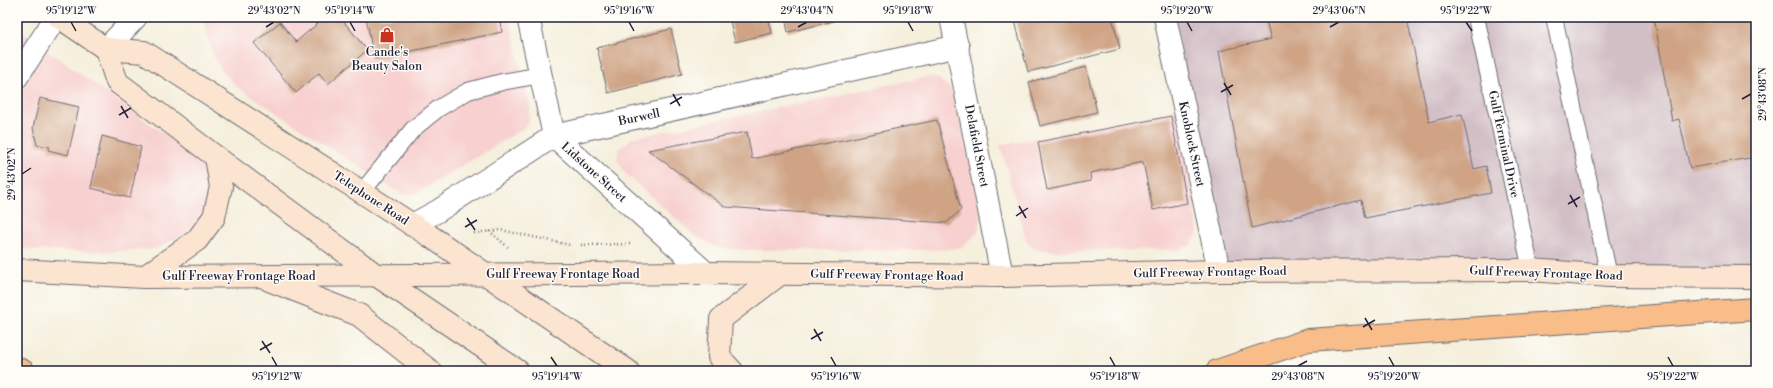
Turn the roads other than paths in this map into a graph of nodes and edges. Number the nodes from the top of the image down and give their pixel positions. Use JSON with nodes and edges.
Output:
{"nodes":[{"id":1,"x":56,"y":17,"type":"edge"},
{"id":2,"x":59,"y":17,"type":"edge"},
{"id":3,"x":136,"y":17,"type":"edge"},
{"id":4,"x":528,"y":17,"type":"edge"},
{"id":5,"x":951,"y":17,"type":"edge"},
{"id":6,"x":1165,"y":17,"type":"edge"},
{"id":7,"x":1476,"y":17,"type":"edge"},
{"id":8,"x":1554,"y":17,"type":"edge"},
{"id":9,"x":958,"y":46,"type":"junction"},
{"id":10,"x":106,"y":49,"type":"junction"},
{"id":11,"x":541,"y":75,"type":"junction"},
{"id":12,"x":17,"y":77,"type":"edge"},
{"id":13,"x":554,"y":136,"type":"junction"},
{"id":14,"x":216,"y":157,"type":"junction"},
{"id":15,"x":362,"y":192,"type":"junction"},
{"id":16,"x":412,"y":225,"type":"junction"},
{"id":17,"x":17,"y":270,"type":"edge"},
{"id":18,"x":1531,"y":270,"type":"junction"},
{"id":19,"x":1219,"y":271,"type":"junction"},
{"id":20,"x":706,"y":273,"type":"junction"},
{"id":21,"x":780,"y":274,"type":"junction"},
{"id":22,"x":376,"y":275,"type":"junction"},
{"id":23,"x":488,"y":275,"type":"junction"},
{"id":24,"x":257,"y":276,"type":"junction"},
{"id":25,"x":1002,"y":276,"type":"junction"},
{"id":26,"x":1609,"y":276,"type":"junction"},
{"id":27,"x":144,"y":277,"type":"junction"},
{"id":28,"x":1756,"y":277,"type":"edge"},
{"id":29,"x":1756,"y":309,"type":"edge"},
{"id":30,"x":17,"y":368,"type":"edge"},
{"id":31,"x":23,"y":371,"type":"edge"},
{"id":32,"x":430,"y":371,"type":"edge"},
{"id":33,"x":518,"y":371,"type":"edge"},
{"id":34,"x":628,"y":371,"type":"edge"},
{"id":35,"x":732,"y":371,"type":"edge"},
{"id":36,"x":1217,"y":371,"type":"edge"}],
"edges":[{"from":1,"to":12,"type":"street"},
{"from":2,"to":10,"type":"main road","name":"Telephone Road"},
{"from":3,"to":10,"type":"street"},
{"from":4,"to":11,"type":"street","name":"Lidstone Street"},
{"from":5,"to":9,"type":"street","name":"Delafield Street"},
{"from":6,"to":19,"type":"street","name":"Knoblock Street"},
{"from":7,"to":18,"type":"lane","name":"Gulf Terminal Drive"},
{"from":8,"to":26,"type":"lane"},
{"from":9,"to":13,"type":"street","name":"Burwell"},
{"from":9,"to":25,"type":"street","name":"Delafield Street"},
{"from":10,"to":14,"type":"main road"},
{"from":10,"to":15,"type":"main road","name":"Telephone Road"},
{"from":11,"to":13,"type":"street","name":"Lidstone Street"},
{"from":11,"to":15,"type":"lane"},
{"from":13,"to":16,"type":"street","name":"Burwell"},
{"from":13,"to":20,"type":"street","name":"Lidstone Street"},
{"from":14,"to":22,"type":"main road"},
{"from":14,"to":27,"type":"main road"},
{"from":15,"to":16,"type":"main road","name":"Telephone Road"},
{"from":16,"to":23,"type":"main road","name":"Telephone Road"},
{"from":17,"to":27,"type":"main road","name":"Gulf Freeway Frontage Road"},
{"from":18,"to":19,"type":"main road","name":"Gulf Freeway Frontage Road"},
{"from":18,"to":26,"type":"main road","name":"Gulf Freeway Frontage Road"},
{"from":19,"to":25,"type":"main road","name":"Gulf Freeway Frontage Road"},
{"from":20,"to":21,"type":"main road","name":"Gulf Freeway Frontage Road"},
{"from":20,"to":23,"type":"main road","name":"Gulf Freeway Frontage Road"},
{"from":21,"to":25,"type":"main road","name":"Gulf Freeway Frontage Road"},
{"from":21,"to":35,"type":"main road"},
{"from":22,"to":23,"type":"main road","name":"Gulf Freeway Frontage Road"},
{"from":22,"to":24,"type":"main road","name":"Gulf Freeway Frontage Road"},
{"from":22,"to":33,"type":"main road"},
{"from":23,"to":34,"type":"main road","name":"Telephone Road"},
{"from":24,"to":27,"type":"main road","name":"Gulf Freeway Frontage Road"},
{"from":24,"to":32,"type":"main road"},
{"from":26,"to":28,"type":"main road","name":"Gulf Freeway Frontage Road"},
{"from":29,"to":36,"type":"highway"},
{"from":30,"to":31,"type":"highway"}]}
